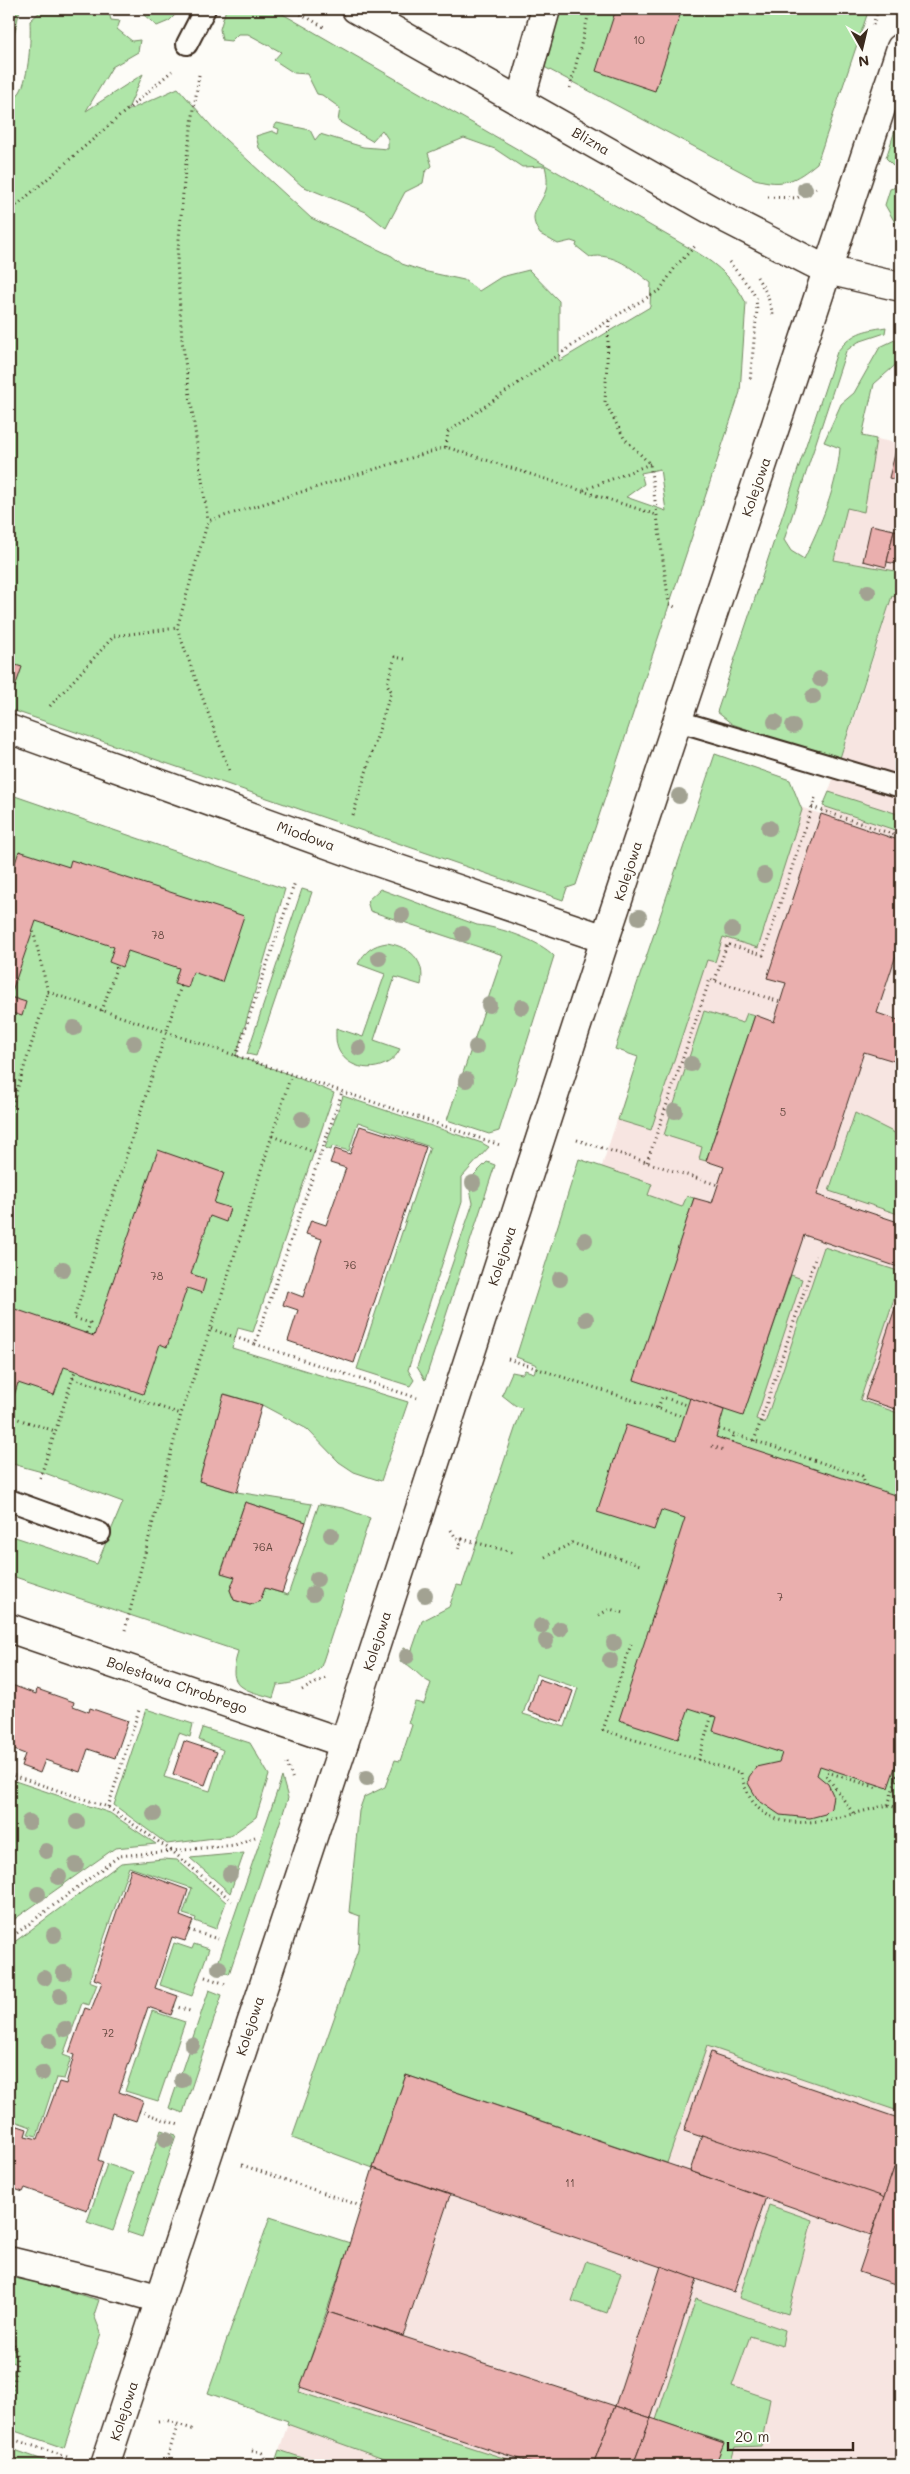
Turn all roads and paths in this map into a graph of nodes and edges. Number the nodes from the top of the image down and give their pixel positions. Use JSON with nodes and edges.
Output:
{"nodes":[{"id":1,"x":204,"y":9,"type":"edge"},
{"id":2,"x":356,"y":9,"type":"edge"},
{"id":3,"x":546,"y":9,"type":"edge"},
{"id":4,"x":590,"y":9,"type":"edge"},
{"id":5,"x":878,"y":9,"type":"edge"},
{"id":6,"x":872,"y":27,"type":"dead end"},
{"id":7,"x":187,"y":44,"type":"joint"},
{"id":8,"x":901,"y":48,"type":"edge"},
{"id":9,"x":200,"y":71,"type":"dead end"},
{"id":10,"x":570,"y":89,"type":"dead end"},
{"id":11,"x":520,"y":101,"type":"junction"},
{"id":12,"x":820,"y":186,"type":"dead end"},
{"id":13,"x":762,"y":194,"type":"dead end"},
{"id":14,"x":9,"y":212,"type":"edge"},
{"id":15,"x":700,"y":236,"type":"dead end"},
{"id":16,"x":732,"y":260,"type":"dead end"},
{"id":17,"x":827,"y":270,"type":"junction"},
{"id":18,"x":751,"y":271,"type":"dead end"},
{"id":19,"x":901,"y":287,"type":"edge"},
{"id":20,"x":774,"y":318,"type":"dead end"},
{"id":21,"x":609,"y":320,"type":"junction"},
{"id":22,"x":749,"y":389,"type":"dead end"},
{"id":23,"x":446,"y":447,"type":"junction"},
{"id":24,"x":650,"y":464,"type":"junction"},
{"id":25,"x":583,"y":491,"type":"junction"},
{"id":26,"x":657,"y":515,"type":"junction"},
{"id":27,"x":208,"y":521,"type":"junction"},
{"id":28,"x":678,"y":609,"type":"dead end"},
{"id":29,"x":177,"y":628,"type":"junction"},
{"id":30,"x":406,"y":659,"type":"dead end"},
{"id":31,"x":678,"y":721,"type":"junction"},
{"id":32,"x":16,"y":732,"type":"edge"},
{"id":33,"x":826,"y":765,"type":"junction"},
{"id":34,"x":901,"y":787,"type":"edge"},
{"id":35,"x":812,"y":807,"type":"junction"},
{"id":36,"x":245,"y":814,"type":"junction"},
{"id":37,"x":901,"y":837,"type":"edge"},
{"id":38,"x":342,"y":850,"type":"junction"},
{"id":39,"x":295,"y":882,"type":"dead end"},
{"id":40,"x":33,"y":930,"type":"dead end"},
{"id":41,"x":605,"y":939,"type":"junction"},
{"id":42,"x":116,"y":965,"type":"dead end"},
{"id":43,"x":715,"y":980,"type":"junction"},
{"id":44,"x":181,"y":986,"type":"dead end"},
{"id":45,"x":48,"y":992,"type":"junction"},
{"id":46,"x":780,"y":1002,"type":"dead end"},
{"id":47,"x":102,"y":1011,"type":"junction"},
{"id":48,"x":166,"y":1032,"type":"junction"},
{"id":49,"x":236,"y":1056,"type":"junction"},
{"id":50,"x":291,"y":1075,"type":"junction"},
{"id":51,"x":342,"y":1092,"type":"junction"},
{"id":52,"x":9,"y":1115,"type":"edge"},
{"id":53,"x":272,"y":1136,"type":"junction"},
{"id":54,"x":572,"y":1138,"type":"dead end"},
{"id":55,"x":504,"y":1147,"type":"dead end"},
{"id":56,"x":319,"y":1154,"type":"junction"},
{"id":57,"x":647,"y":1162,"type":"junction"},
{"id":58,"x":718,"y":1185,"type":"dead end"},
{"id":59,"x":816,"y":1256,"type":"dead end"},
{"id":60,"x":211,"y":1329,"type":"junction"},
{"id":61,"x":87,"y":1334,"type":"dead end"},
{"id":62,"x":255,"y":1344,"type":"junction"},
{"id":63,"x":508,"y":1359,"type":"dead end"},
{"id":64,"x":75,"y":1371,"type":"dead end"},
{"id":65,"x":73,"y":1378,"type":"junction"},
{"id":66,"x":420,"y":1399,"type":"dead end"},
{"id":67,"x":688,"y":1405,"type":"dead end"},
{"id":68,"x":658,"y":1408,"type":"junction"},
{"id":69,"x":181,"y":1414,"type":"junction"},
{"id":70,"x":9,"y":1416,"type":"edge"},
{"id":71,"x":684,"y":1417,"type":"dead end"},
{"id":72,"x":719,"y":1429,"type":"dead end"},
{"id":73,"x":54,"y":1431,"type":"junction"},
{"id":74,"x":734,"y":1434,"type":"junction"},
{"id":75,"x":754,"y":1441,"type":"junction"},
{"id":76,"x":732,"y":1442,"type":"dead end"},
{"id":77,"x":712,"y":1446,"type":"dead end"},
{"id":78,"x":724,"y":1450,"type":"dead end"},
{"id":79,"x":866,"y":1486,"type":"dead end"},
{"id":80,"x":9,"y":1500,"type":"edge"},
{"id":81,"x":30,"y":1507,"type":"junction"},
{"id":82,"x":100,"y":1533,"type":"dead end"},
{"id":83,"x":462,"y":1539,"type":"dead end"},
{"id":84,"x":512,"y":1552,"type":"dead end"},
{"id":85,"x":545,"y":1558,"type":"dead end"},
{"id":86,"x":640,"y":1565,"type":"dead end"},
{"id":87,"x":624,"y":1613,"type":"dead end"},
{"id":88,"x":600,"y":1615,"type":"dead end"},
{"id":89,"x":9,"y":1628,"type":"edge"},
{"id":90,"x":631,"y":1644,"type":"dead end"},
{"id":91,"x":117,"y":1665,"type":"junction"},
{"id":92,"x":142,"y":1701,"type":"dead end"},
{"id":93,"x":712,"y":1715,"type":"dead end"},
{"id":94,"x":344,"y":1743,"type":"junction"},
{"id":95,"x":698,"y":1760,"type":"junction"},
{"id":96,"x":901,"y":1764,"type":"edge"},
{"id":97,"x":9,"y":1774,"type":"edge"},
{"id":98,"x":878,"y":1785,"type":"dead end"},
{"id":99,"x":888,"y":1805,"type":"junction"},
{"id":100,"x":108,"y":1807,"type":"junction"},
{"id":101,"x":901,"y":1809,"type":"edge"},
{"id":102,"x":853,"y":1813,"type":"junction"},
{"id":103,"x":255,"y":1837,"type":"dead end"},
{"id":104,"x":172,"y":1851,"type":"junction"},
{"id":105,"x":232,"y":1901,"type":"dead end"},
{"id":106,"x":190,"y":1930,"type":"dead end"},
{"id":107,"x":9,"y":1939,"type":"edge"},
{"id":108,"x":218,"y":1939,"type":"dead end"},
{"id":109,"x":205,"y":1977,"type":"dead end"},
{"id":110,"x":231,"y":1986,"type":"dead end"},
{"id":111,"x":174,"y":2006,"type":"dead end"},
{"id":112,"x":193,"y":2012,"type":"dead end"},
{"id":113,"x":139,"y":2111,"type":"dead end"},
{"id":114,"x":179,"y":2125,"type":"dead end"},
{"id":115,"x":239,"y":2163,"type":"dead end"},
{"id":116,"x":361,"y":2206,"type":"dead end"},
{"id":117,"x":9,"y":2261,"type":"edge"},
{"id":118,"x":160,"y":2300,"type":"junction"},
{"id":119,"x":9,"y":2330,"type":"edge"},
{"id":120,"x":9,"y":2399,"type":"edge"},
{"id":121,"x":153,"y":2422,"type":"dead end"},
{"id":122,"x":178,"y":2424,"type":"junction"},
{"id":123,"x":195,"y":2430,"type":"dead end"},
{"id":124,"x":9,"y":2438,"type":"edge"},
{"id":125,"x":252,"y":2450,"type":"dead end"},
{"id":126,"x":71,"y":2458,"type":"dead end"},
{"id":127,"x":105,"y":2465,"type":"edge"},
{"id":128,"x":165,"y":2465,"type":"edge"},
{"id":129,"x":265,"y":2465,"type":"edge"}],
"edges":[{"from":1,"to":7,"type":"lane"},
{"from":2,"to":11,"type":"street","name":"Blizna"},
{"from":3,"to":11,"type":"street"},
{"from":4,"to":10,"type":"path"},
{"from":5,"to":6,"type":"path"},
{"from":7,"to":14,"type":"path"},
{"from":8,"to":17,"type":"street","name":"Kolejowa"},
{"from":9,"to":27,"type":"path"},
{"from":11,"to":17,"type":"street","name":"Blizna"},
{"from":12,"to":13,"type":"path"},
{"from":15,"to":21,"type":"path"},
{"from":16,"to":22,"type":"path"},
{"from":17,"to":19,"type":"street","name":"Blizna"},
{"from":17,"to":31,"type":"street","name":"Kolejowa"},
{"from":18,"to":20,"type":"path"},
{"from":21,"to":23,"type":"path"},
{"from":21,"to":24,"type":"path"},
{"from":23,"to":25,"type":"path"},
{"from":23,"to":27,"type":"path"},
{"from":24,"to":25,"type":"path"},
{"from":24,"to":26,"type":"path"},
{"from":25,"to":26,"type":"path"},
{"from":26,"to":28,"type":"path"},
{"from":27,"to":29,"type":"path"},
{"from":29,"to":32,"type":"path"},
{"from":29,"to":36,"type":"path"},
{"from":30,"to":38,"type":"path"},
{"from":31,"to":33,"type":"lane"},
{"from":31,"to":41,"type":"street","name":"Kolejowa"},
{"from":32,"to":36,"type":"street","name":"Miodowa"},
{"from":33,"to":34,"type":"lane"},
{"from":33,"to":35,"type":"path"},
{"from":35,"to":37,"type":"path"},
{"from":35,"to":43,"type":"path"},
{"from":36,"to":38,"type":"street","name":"Miodowa"},
{"from":38,"to":41,"type":"street","name":"Miodowa"},
{"from":39,"to":49,"type":"path"},
{"from":40,"to":45,"type":"path"},
{"from":41,"to":94,"type":"street","name":"Kolejowa"},
{"from":42,"to":47,"type":"path"},
{"from":43,"to":46,"type":"path"},
{"from":43,"to":57,"type":"path"},
{"from":44,"to":48,"type":"path"},
{"from":45,"to":47,"type":"path"},
{"from":45,"to":52,"type":"path"},
{"from":47,"to":48,"type":"path"},
{"from":48,"to":49,"type":"path"},
{"from":48,"to":61,"type":"path"},
{"from":49,"to":50,"type":"path"},
{"from":50,"to":51,"type":"path"},
{"from":50,"to":53,"type":"path"},
{"from":51,"to":55,"type":"path"},
{"from":51,"to":56,"type":"path"},
{"from":53,"to":56,"type":"path"},
{"from":53,"to":60,"type":"path"},
{"from":54,"to":57,"type":"path"},
{"from":56,"to":62,"type":"path"},
{"from":57,"to":58,"type":"path"},
{"from":59,"to":75,"type":"path"},
{"from":60,"to":62,"type":"path"},
{"from":60,"to":69,"type":"path"},
{"from":62,"to":66,"type":"path"},
{"from":63,"to":68,"type":"path"},
{"from":64,"to":65,"type":"path"},
{"from":65,"to":69,"type":"path"},
{"from":65,"to":73,"type":"path"},
{"from":67,"to":68,"type":"path"},
{"from":68,"to":71,"type":"path"},
{"from":69,"to":91,"type":"path"},
{"from":70,"to":73,"type":"path"},
{"from":72,"to":74,"type":"path"},
{"from":73,"to":81,"type":"path"},
{"from":74,"to":75,"type":"path"},
{"from":74,"to":76,"type":"path"},
{"from":75,"to":79,"type":"path"},
{"from":77,"to":78,"type":"path"},
{"from":80,"to":81,"type":"lane"},
{"from":81,"to":82,"type":"lane"},
{"from":83,"to":84,"type":"path"},
{"from":85,"to":86,"type":"path"},
{"from":87,"to":88,"type":"path"},
{"from":89,"to":91,"type":"street","name":"Bolesława Chrobrego"},
{"from":90,"to":95,"type":"path"},
{"from":91,"to":94,"type":"street","name":"Bolesława Chrobrego"},
{"from":92,"to":100,"type":"path"},
{"from":93,"to":95,"type":"path"},
{"from":94,"to":118,"type":"street","name":"Kolejowa"},
{"from":95,"to":102,"type":"path"},
{"from":96,"to":99,"type":"path"},
{"from":97,"to":100,"type":"path"},
{"from":98,"to":102,"type":"path"},
{"from":99,"to":101,"type":"path"},
{"from":99,"to":102,"type":"path"},
{"from":100,"to":104,"type":"path"},
{"from":103,"to":104,"type":"path"},
{"from":104,"to":105,"type":"path"},
{"from":104,"to":107,"type":"path"},
{"from":106,"to":108,"type":"path"},
{"from":109,"to":110,"type":"path"},
{"from":111,"to":112,"type":"path"},
{"from":113,"to":114,"type":"path"},
{"from":115,"to":116,"type":"path"},
{"from":117,"to":118,"type":"street"},
{"from":118,"to":127,"type":"street","name":"Kolejowa"},
{"from":119,"to":120,"type":"path"},
{"from":121,"to":122,"type":"path"},
{"from":122,"to":123,"type":"path"},
{"from":122,"to":128,"type":"path"},
{"from":124,"to":126,"type":"path"},
{"from":125,"to":129,"type":"path"}]}
